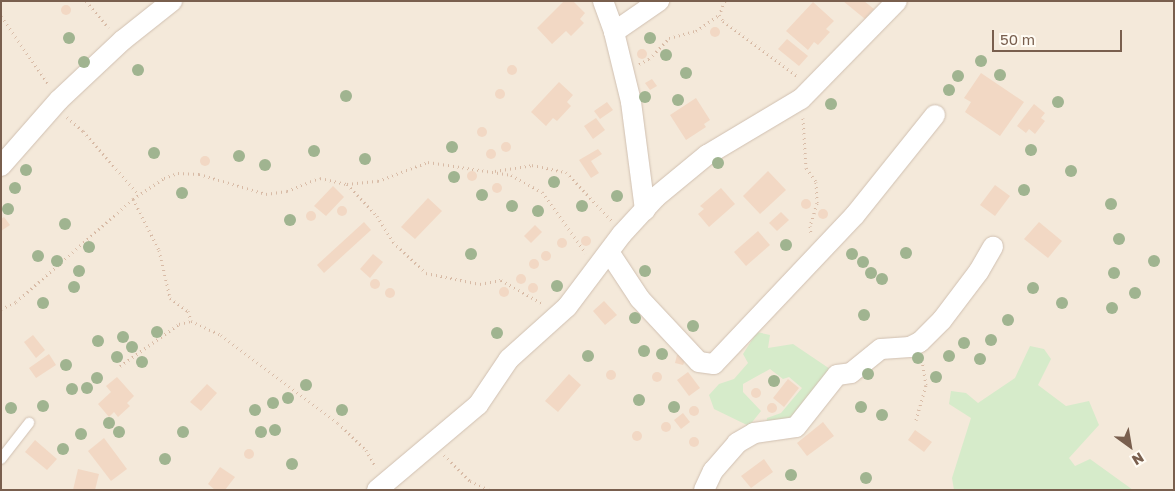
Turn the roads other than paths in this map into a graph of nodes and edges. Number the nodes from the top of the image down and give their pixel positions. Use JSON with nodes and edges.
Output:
{"nodes":[{"id":1,"x":172,"y":1,"type":"edge"},
{"id":2,"x":602,"y":1,"type":"edge"},
{"id":3,"x":659,"y":1,"type":"edge"},
{"id":4,"x":897,"y":1,"type":"edge"},
{"id":5,"x":614,"y":32,"type":"junction"},
{"id":6,"x":935,"y":115,"type":"dead end"},
{"id":7,"x":1,"y":166,"type":"edge"},
{"id":8,"x":645,"y":210,"type":"junction"},
{"id":9,"x":992,"y":247,"type":"dead end"},
{"id":10,"x":609,"y":252,"type":"junction"},
{"id":11,"x":29,"y":423,"type":"dead end"},
{"id":12,"x":1,"y":459,"type":"edge"},
{"id":13,"x":381,"y":485,"type":"edge"},
{"id":14,"x":704,"y":490,"type":"edge"}],
"edges":[{"from":1,"to":7,"type":"street"},
{"from":2,"to":5,"type":"street"},
{"from":3,"to":5,"type":"street"},
{"from":4,"to":8,"type":"street"},
{"from":5,"to":8,"type":"street"},
{"from":6,"to":10,"type":"street"},
{"from":8,"to":10,"type":"street"},
{"from":9,"to":14,"type":"street"},
{"from":10,"to":13,"type":"street"},
{"from":11,"to":12,"type":"lane"}]}
